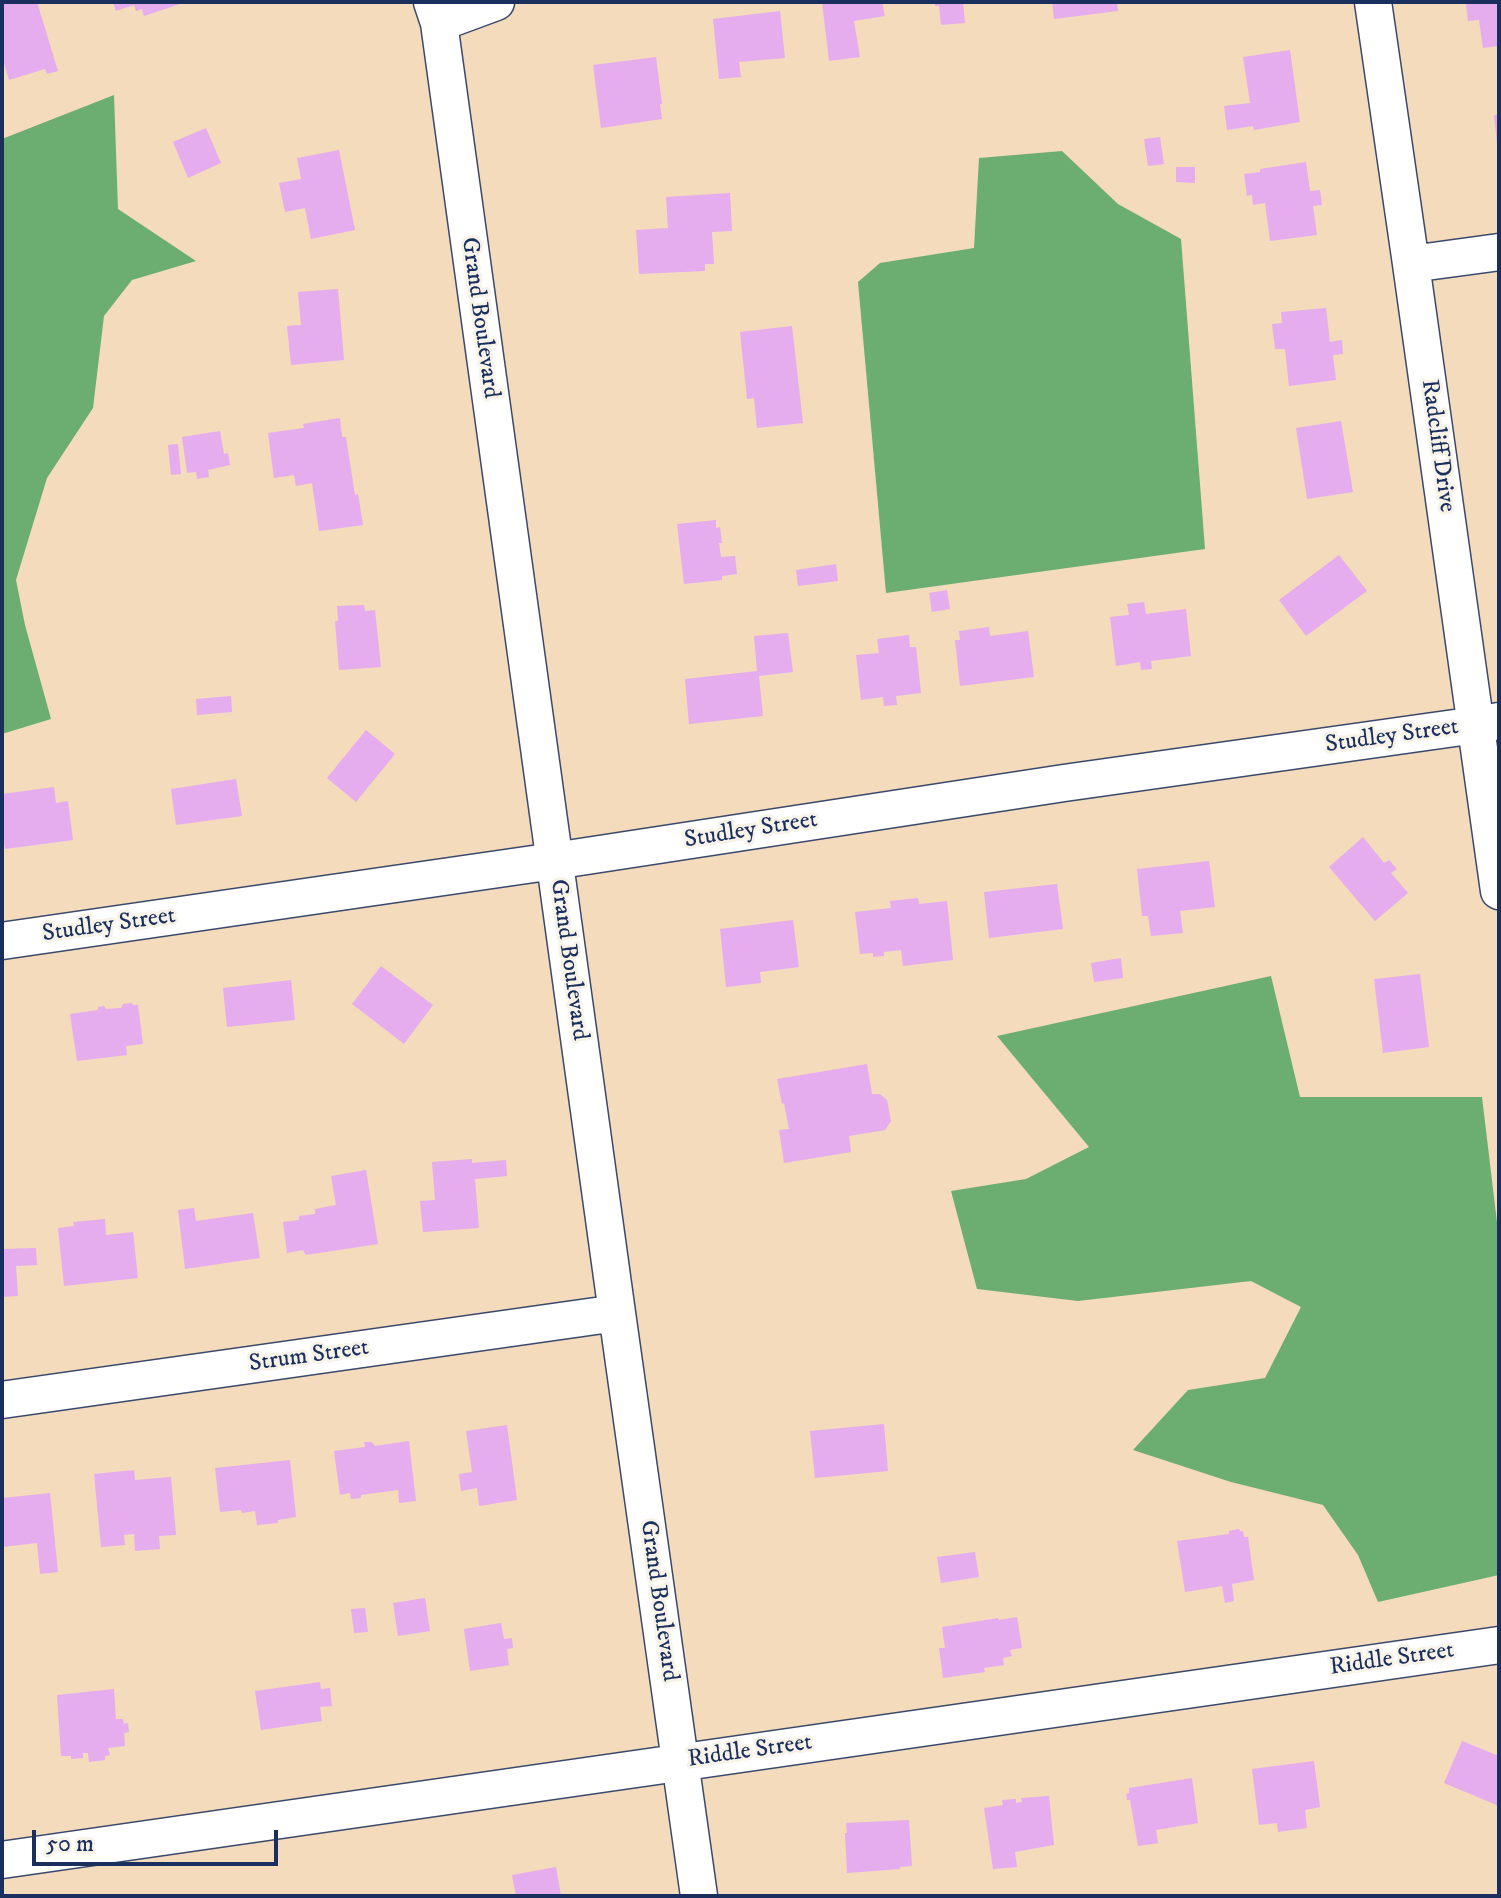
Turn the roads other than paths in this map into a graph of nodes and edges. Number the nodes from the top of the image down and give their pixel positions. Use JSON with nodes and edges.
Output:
{"nodes":[{"id":1,"x":496,"y":2,"type":"edge"},
{"id":2,"x":1373,"y":2,"type":"edge"},
{"id":3,"x":435,"y":12,"type":"edge"},
{"id":4,"x":1499,"y":252,"type":"edge"},
{"id":5,"x":1411,"y":264,"type":"junction"},
{"id":6,"x":1487,"y":723,"type":"edge"},
{"id":7,"x":554,"y":861,"type":"junction"},
{"id":8,"x":1499,"y":891,"type":"edge"},
{"id":9,"x":2,"y":941,"type":"edge"},
{"id":10,"x":617,"y":1313,"type":"junction"},
{"id":11,"x":2,"y":1400,"type":"edge"},
{"id":12,"x":1499,"y":1645,"type":"edge"},
{"id":13,"x":681,"y":1762,"type":"junction"},
{"id":14,"x":2,"y":1860,"type":"edge"},
{"id":15,"x":699,"y":1896,"type":"edge"}],
"edges":[{"from":1,"to":3,"type":"street"},
{"from":2,"to":5,"type":"street","name":"Radcliff Drive"},
{"from":3,"to":7,"type":"street","name":"Grand Boulevard"},
{"from":4,"to":5,"type":"street"},
{"from":5,"to":6,"type":"street","name":"Radcliff Drive"},
{"from":6,"to":7,"type":"street","name":"Studley Street"},
{"from":6,"to":8,"type":"street","name":"Radcliff Drive"},
{"from":7,"to":9,"type":"street","name":"Studley Street"},
{"from":7,"to":10,"type":"street","name":"Grand Boulevard"},
{"from":10,"to":11,"type":"street","name":"Strum Street"},
{"from":10,"to":13,"type":"street","name":"Grand Boulevard"},
{"from":12,"to":13,"type":"street","name":"Riddle Street"},
{"from":13,"to":14,"type":"street","name":"Riddle Street"},
{"from":13,"to":15,"type":"street","name":"Grand Boulevard"}]}
